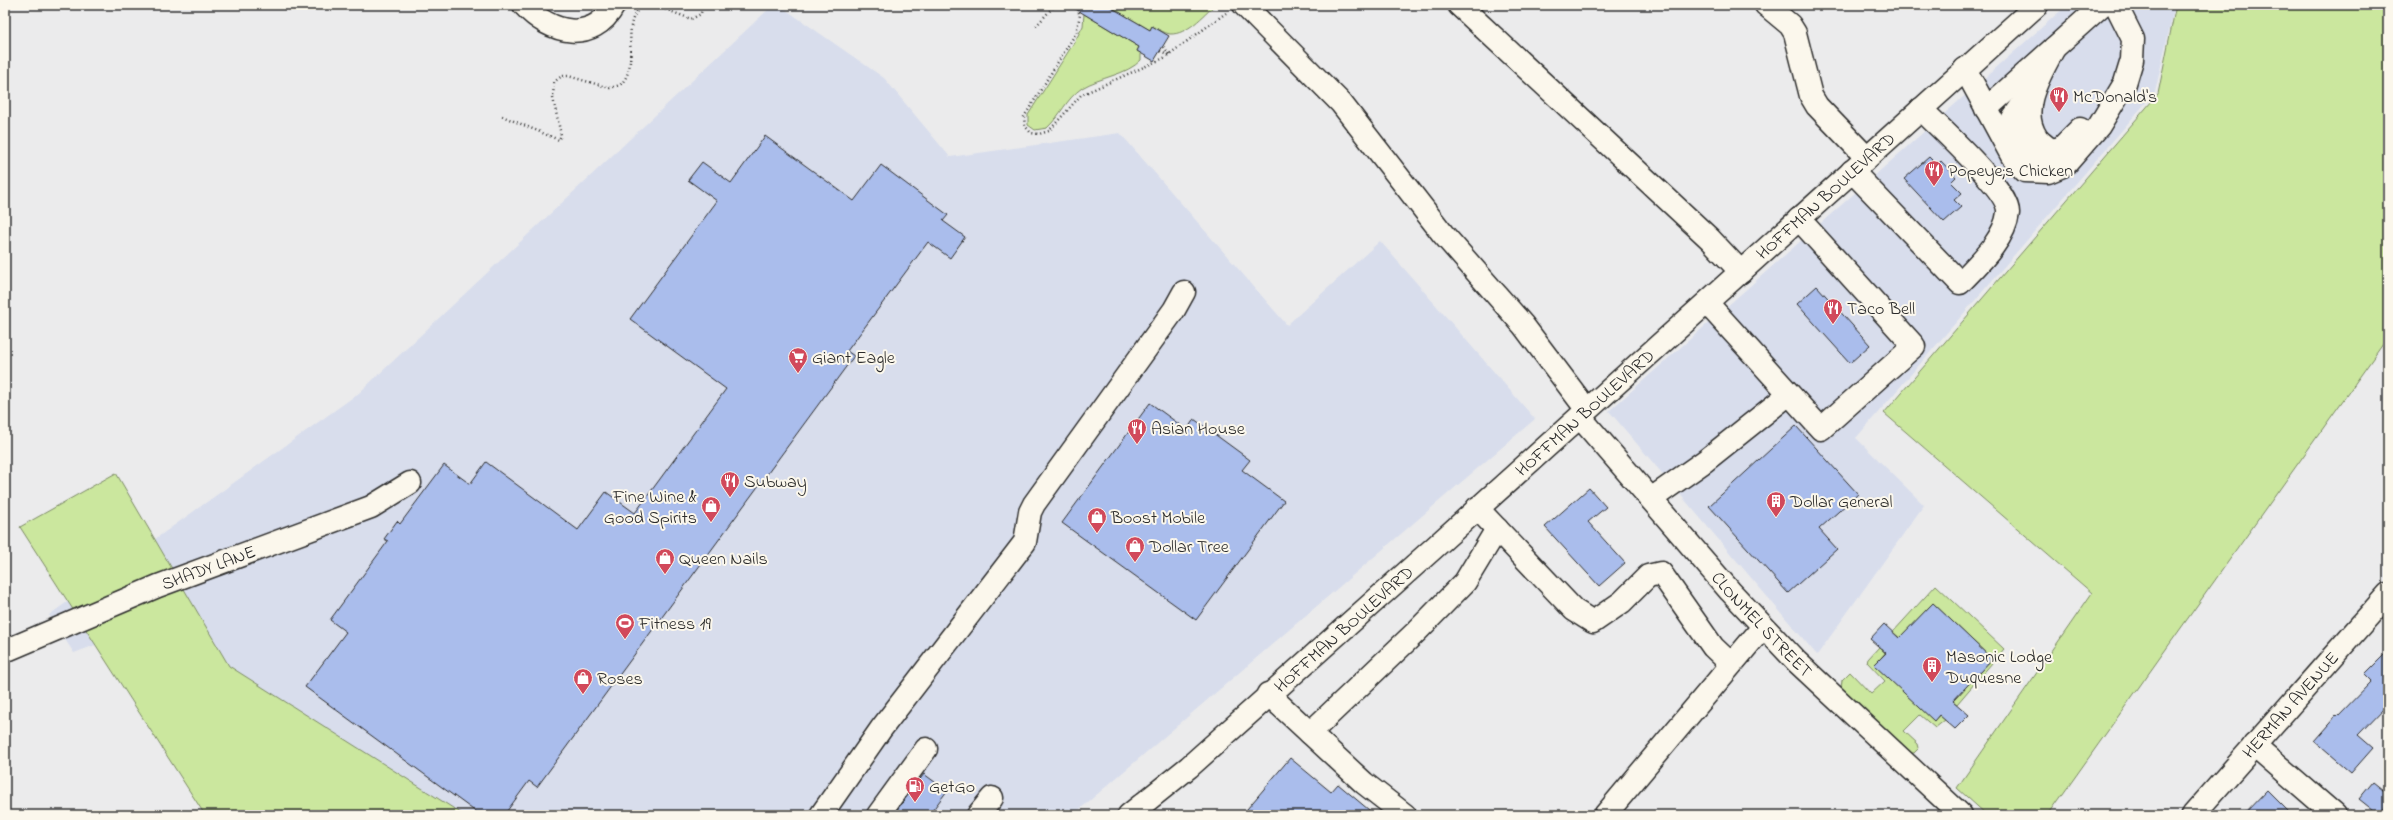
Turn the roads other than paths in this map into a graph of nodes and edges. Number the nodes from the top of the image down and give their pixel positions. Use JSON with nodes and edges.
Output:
{"nodes":[{"id":1,"x":524,"y":5,"type":"edge"},
{"id":2,"x":614,"y":5,"type":"edge"},
{"id":3,"x":1459,"y":5,"type":"edge"},
{"id":4,"x":1766,"y":5,"type":"edge"},
{"id":5,"x":2037,"y":5,"type":"edge"},
{"id":6,"x":2102,"y":5,"type":"edge"},
{"id":7,"x":2116,"y":5,"type":"edge"},
{"id":8,"x":1237,"y":7,"type":"edge"},
{"id":9,"x":2133,"y":39,"type":"junction"},
{"id":10,"x":2054,"y":48,"type":"junction"},
{"id":11,"x":1965,"y":69,"type":"junction"},
{"id":12,"x":1921,"y":109,"type":"junction"},
{"id":13,"x":1986,"y":109,"type":"junction"},
{"id":14,"x":1859,"y":164,"type":"junction"},
{"id":15,"x":1799,"y":219,"type":"junction"},
{"id":16,"x":1741,"y":272,"type":"junction"},
{"id":17,"x":1184,"y":292,"type":"dead end"},
{"id":18,"x":1707,"y":303,"type":"junction"},
{"id":19,"x":1789,"y":394,"type":"junction"},
{"id":20,"x":1584,"y":413,"type":"junction"},
{"id":21,"x":410,"y":483,"type":"dead end"},
{"id":22,"x":1651,"y":499,"type":"junction"},
{"id":23,"x":1477,"y":508,"type":"junction"},
{"id":24,"x":1497,"y":529,"type":"junction"},
{"id":25,"x":2388,"y":594,"type":"edge"},
{"id":26,"x":1763,"y":627,"type":"junction"},
{"id":27,"x":5,"y":651,"type":"edge"},
{"id":28,"x":1731,"y":664,"type":"junction"},
{"id":29,"x":1268,"y":694,"type":"junction"},
{"id":30,"x":1310,"y":733,"type":"junction"},
{"id":31,"x":2254,"y":745,"type":"junction"},
{"id":32,"x":926,"y":749,"type":"dead end"},
{"id":33,"x":992,"y":798,"type":"dead end"},
{"id":34,"x":821,"y":815,"type":"edge"},
{"id":35,"x":878,"y":815,"type":"edge"},
{"id":36,"x":978,"y":815,"type":"edge"},
{"id":37,"x":1129,"y":815,"type":"edge"},
{"id":38,"x":1405,"y":815,"type":"edge"},
{"id":39,"x":1604,"y":815,"type":"edge"},
{"id":40,"x":1961,"y":815,"type":"edge"},
{"id":41,"x":2193,"y":815,"type":"edge"},
{"id":42,"x":2335,"y":815,"type":"edge"}],
"edges":[{"from":1,"to":2,"type":"street"},
{"from":3,"to":16,"type":"street"},
{"from":4,"to":14,"type":"street"},
{"from":5,"to":11,"type":"street","name":"HOFFMAN BOULEVARD"},
{"from":6,"to":10,"type":"street"},
{"from":7,"to":9,"type":"street"},
{"from":8,"to":20,"type":"street","name":"CLONMEL STREET"},
{"from":9,"to":10,"type":"street"},
{"from":9,"to":13,"type":"street"},
{"from":10,"to":13,"type":"street"},
{"from":11,"to":12,"type":"street","name":"HOFFMAN BOULEVARD"},
{"from":11,"to":13,"type":"street"},
{"from":12,"to":14,"type":"street","name":"HOFFMAN BOULEVARD"},
{"from":12,"to":14,"type":"street"},
{"from":14,"to":15,"type":"street","name":"HOFFMAN BOULEVARD"},
{"from":15,"to":16,"type":"street","name":"HOFFMAN BOULEVARD"},
{"from":15,"to":19,"type":"street"},
{"from":16,"to":18,"type":"street","name":"HOFFMAN BOULEVARD"},
{"from":17,"to":34,"type":"street"},
{"from":18,"to":19,"type":"street"},
{"from":18,"to":20,"type":"street","name":"HOFFMAN BOULEVARD"},
{"from":19,"to":22,"type":"street"},
{"from":20,"to":22,"type":"street","name":"CLONMEL STREET"},
{"from":20,"to":23,"type":"street","name":"HOFFMAN BOULEVARD"},
{"from":21,"to":27,"type":"street","name":"SHADY LANE"},
{"from":22,"to":26,"type":"street","name":"CLONMEL STREET"},
{"from":23,"to":24,"type":"street"},
{"from":23,"to":29,"type":"street","name":"HOFFMAN BOULEVARD"},
{"from":24,"to":28,"type":"street"},
{"from":24,"to":30,"type":"street"},
{"from":25,"to":31,"type":"street","name":"HERMAN AVENUE"},
{"from":26,"to":28,"type":"street"},
{"from":26,"to":40,"type":"street","name":"CLONMEL STREET"},
{"from":28,"to":39,"type":"street"},
{"from":29,"to":30,"type":"street"},
{"from":29,"to":37,"type":"street","name":"HOFFMAN BOULEVARD"},
{"from":30,"to":38,"type":"street"},
{"from":31,"to":41,"type":"street","name":"HERMAN AVENUE"},
{"from":31,"to":42,"type":"street"},
{"from":32,"to":35,"type":"street"},
{"from":33,"to":36,"type":"street"}]}
